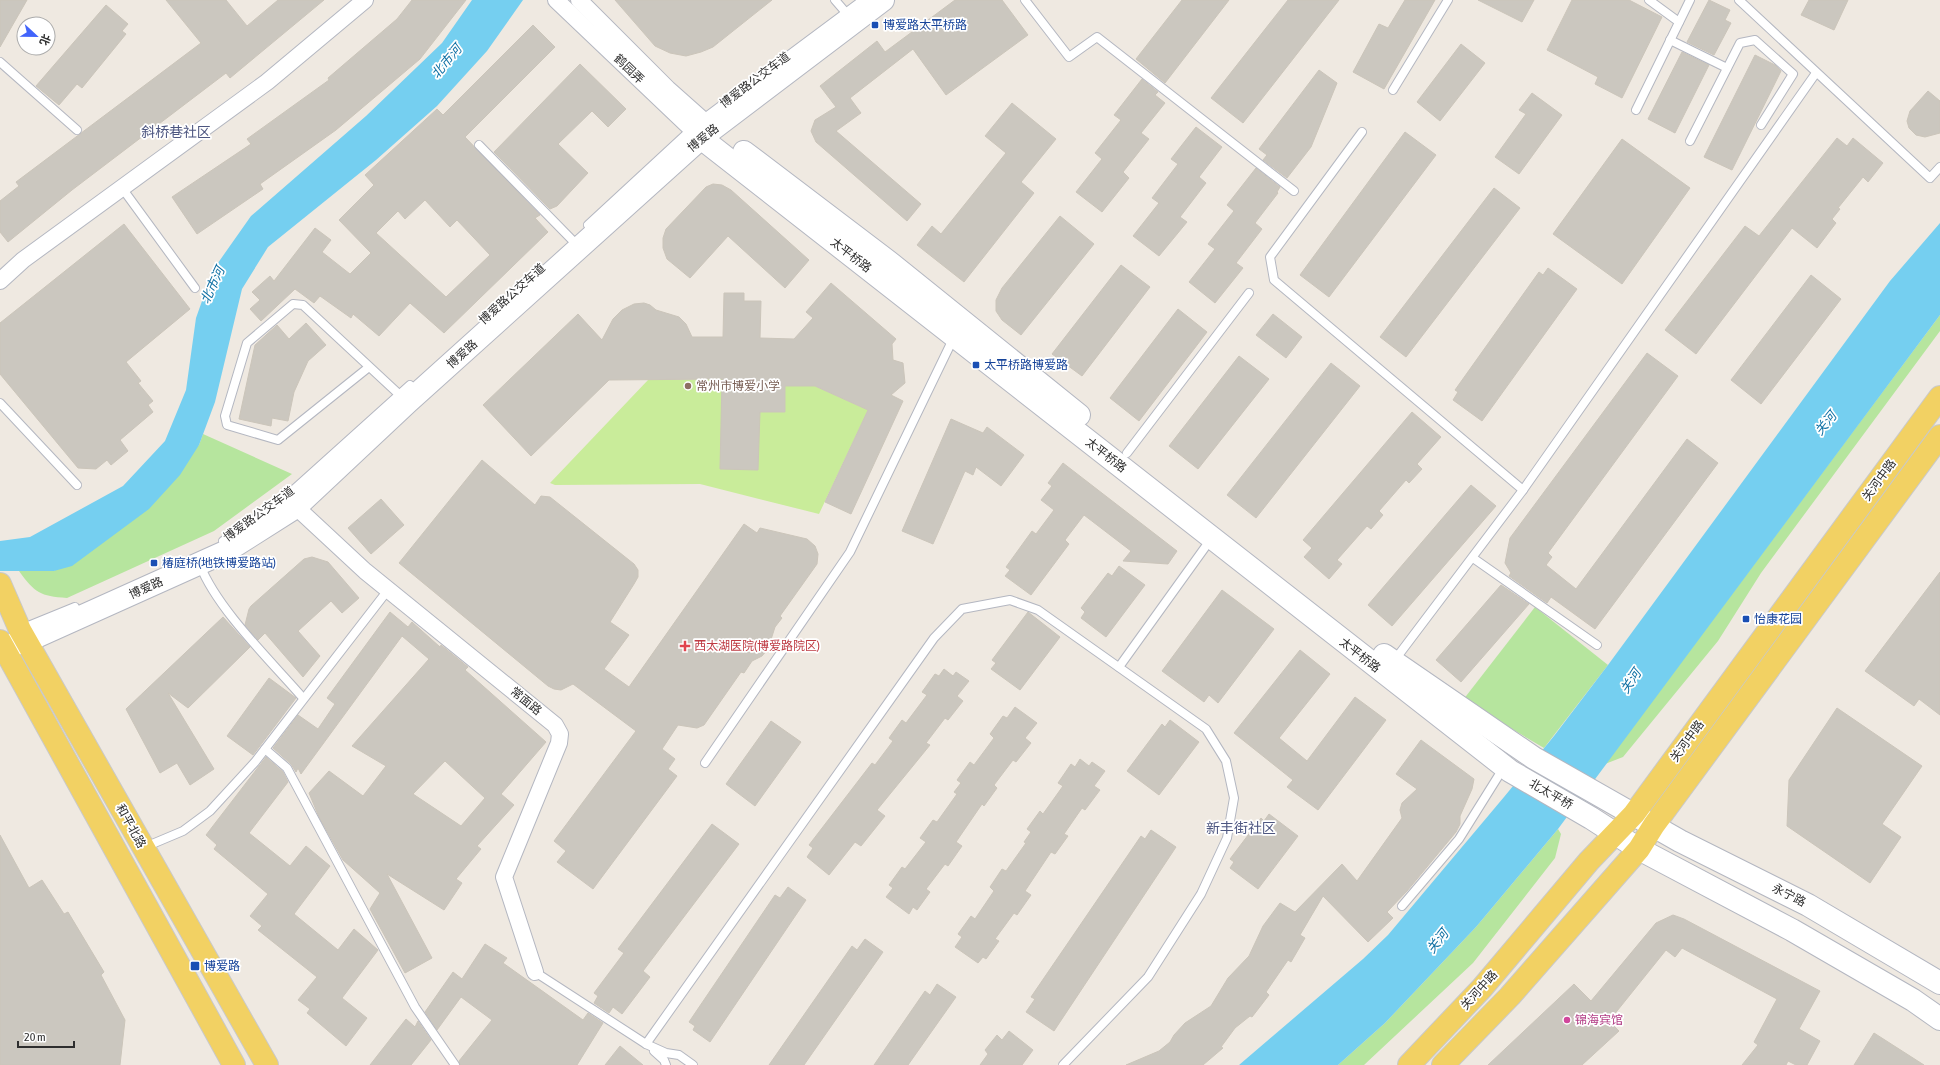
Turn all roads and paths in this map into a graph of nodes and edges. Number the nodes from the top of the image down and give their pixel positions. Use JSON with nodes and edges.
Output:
{"nodes":[{"id":1,"x":365,"y":0,"type":"edge"},
{"id":2,"x":556,"y":0,"type":"edge"},
{"id":3,"x":578,"y":0,"type":"edge"},
{"id":4,"x":834,"y":0,"type":"edge"},
{"id":5,"x":863,"y":0,"type":"edge"},
{"id":6,"x":883,"y":0,"type":"edge"},
{"id":7,"x":1025,"y":0,"type":"edge"},
{"id":8,"x":1448,"y":0,"type":"edge"},
{"id":9,"x":1650,"y":0,"type":"edge"},
{"id":10,"x":1690,"y":0,"type":"edge"},
{"id":11,"x":1739,"y":0,"type":"edge"},
{"id":12,"x":850,"y":17,"type":"junction"},
{"id":13,"x":1679,"y":22,"type":"junction"},
{"id":14,"x":1670,"y":40,"type":"junction"},
{"id":15,"x":0,"y":62,"type":"edge"},
{"id":16,"x":1727,"y":68,"type":"junction"},
{"id":17,"x":1816,"y":73,"type":"junction"},
{"id":18,"x":1393,"y":90,"type":"dead end"},
{"id":19,"x":1636,"y":110,"type":"dead end"},
{"id":20,"x":1761,"y":125,"type":"dead end"},
{"id":21,"x":702,"y":129,"type":"junction"},
{"id":22,"x":78,"y":130,"type":"dead end"},
{"id":23,"x":1362,"y":132,"type":"dead end"},
{"id":24,"x":1690,"y":141,"type":"dead end"},
{"id":25,"x":479,"y":145,"type":"dead end"},
{"id":26,"x":1940,"y":167,"type":"edge"},
{"id":27,"x":122,"y":188,"type":"junction"},
{"id":28,"x":1294,"y":191,"type":"dead end"},
{"id":29,"x":576,"y":239,"type":"junction"},
{"id":30,"x":0,"y":281,"type":"edge"},
{"id":31,"x":195,"y":288,"type":"dead end"},
{"id":32,"x":1249,"y":292,"type":"dead end"},
{"id":33,"x":954,"y":336,"type":"junction"},
{"id":34,"x":370,"y":366,"type":"junction"},
{"id":35,"x":418,"y":378,"type":"dead end"},
{"id":36,"x":1940,"y":397,"type":"edge"},
{"id":37,"x":404,"y":398,"type":"junction"},
{"id":38,"x":0,"y":403,"type":"edge"},
{"id":39,"x":1940,"y":436,"type":"edge"},
{"id":40,"x":1127,"y":453,"type":"junction"},
{"id":41,"x":77,"y":485,"type":"dead end"},
{"id":42,"x":1523,"y":490,"type":"junction"},
{"id":43,"x":296,"y":507,"type":"junction"},
{"id":44,"x":1211,"y":538,"type":"junction"},
{"id":45,"x":219,"y":544,"type":"dead end"},
{"id":46,"x":1473,"y":558,"type":"junction"},
{"id":47,"x":199,"y":564,"type":"junction"},
{"id":48,"x":0,"y":584,"type":"edge"},
{"id":49,"x":388,"y":590,"type":"junction"},
{"id":50,"x":83,"y":604,"type":"dead end"},
{"id":51,"x":8,"y":641,"type":"edge"},
{"id":52,"x":1597,"y":645,"type":"dead end"},
{"id":53,"x":1393,"y":662,"type":"junction"},
{"id":54,"x":1119,"y":667,"type":"junction"},
{"id":55,"x":303,"y":698,"type":"junction"},
{"id":56,"x":265,"y":749,"type":"junction"},
{"id":57,"x":705,"y":763,"type":"dead end"},
{"id":58,"x":1507,"y":768,"type":"junction"},
{"id":59,"x":1634,"y":814,"type":"junction"},
{"id":60,"x":1654,"y":826,"type":"junction"},
{"id":61,"x":1615,"y":833,"type":"junction"},
{"id":62,"x":143,"y":848,"type":"junction"},
{"id":63,"x":1639,"y":849,"type":"junction"},
{"id":64,"x":1402,"y":906,"type":"dead end"},
{"id":65,"x":535,"y":972,"type":"joint"},
{"id":66,"x":1940,"y":983,"type":"edge"},
{"id":67,"x":1940,"y":1019,"type":"edge"},
{"id":68,"x":646,"y":1044,"type":"junction"},
{"id":69,"x":234,"y":1065,"type":"edge"},
{"id":70,"x":267,"y":1065,"type":"edge"},
{"id":71,"x":455,"y":1065,"type":"edge"},
{"id":72,"x":666,"y":1065,"type":"edge"},
{"id":73,"x":693,"y":1065,"type":"edge"},
{"id":74,"x":1064,"y":1065,"type":"edge"},
{"id":75,"x":1409,"y":1065,"type":"edge"},
{"id":76,"x":1443,"y":1065,"type":"edge"}],
"edges":[{"from":1,"to":27,"type":"street"},
{"from":2,"to":21,"type":"street","name":"鹤园弄"},
{"from":3,"to":21,"type":"street","name":"鹤园弄"},
{"from":4,"to":12,"type":"lane"},
{"from":5,"to":12,"type":"lane"},
{"from":6,"to":12,"type":"main road","name":"博爱路"},
{"from":7,"to":28,"type":"lane"},
{"from":8,"to":18,"type":"lane"},
{"from":9,"to":13,"type":"lane"},
{"from":10,"to":13,"type":"lane"},
{"from":11,"to":17,"type":"lane"},
{"from":12,"to":21,"type":"main road","name":"博爱路"},
{"from":13,"to":14,"type":"lane"},
{"from":14,"to":16,"type":"lane"},
{"from":14,"to":19,"type":"lane"},
{"from":15,"to":22,"type":"lane"},
{"from":16,"to":20,"type":"lane"},
{"from":16,"to":24,"type":"lane"},
{"from":17,"to":26,"type":"lane"},
{"from":17,"to":42,"type":"lane"},
{"from":21,"to":29,"type":"main road","name":"博爱路"},
{"from":21,"to":33,"type":"main road","name":"太平桥路"},
{"from":21,"to":40,"type":"main road","name":"北太平桥"},
{"from":23,"to":42,"type":"lane"},
{"from":25,"to":29,"type":"lane"},
{"from":27,"to":30,"type":"street"},
{"from":27,"to":31,"type":"lane"},
{"from":29,"to":37,"type":"main road","name":"博爱路"},
{"from":32,"to":40,"type":"lane"},
{"from":33,"to":44,"type":"main road","name":"太平桥路"},
{"from":33,"to":57,"type":"lane"},
{"from":34,"to":34,"type":"lane"},
{"from":34,"to":37,"type":"lane"},
{"from":35,"to":37,"type":"lane","name":"博爱路公交车道"},
{"from":36,"to":59,"type":"main road","name":"关河中路"},
{"from":37,"to":43,"type":"main road","name":"博爱路"},
{"from":37,"to":45,"type":"lane","name":"博爱路公交车道"},
{"from":38,"to":41,"type":"lane"},
{"from":39,"to":60,"type":"main road","name":"关河中路"},
{"from":40,"to":53,"type":"main road","name":"北太平桥"},
{"from":42,"to":46,"type":"lane"},
{"from":43,"to":47,"type":"main road","name":"博爱路"},
{"from":43,"to":49,"type":"street","name":"常面路"},
{"from":44,"to":54,"type":"lane"},
{"from":44,"to":58,"type":"main road","name":"太平桥路"},
{"from":46,"to":52,"type":"lane"},
{"from":46,"to":53,"type":"lane"},
{"from":47,"to":51,"type":"main road","name":"博爱路"},
{"from":47,"to":55,"type":"lane"},
{"from":48,"to":51,"type":"main road","name":"和平北路"},
{"from":49,"to":55,"type":"lane"},
{"from":49,"to":65,"type":"street","name":"常面路"},
{"from":50,"to":51,"type":"lane"},
{"from":51,"to":62,"type":"main road","name":"和平北路"},
{"from":51,"to":69,"type":"main road","name":"和平北路"},
{"from":53,"to":59,"type":"main road","name":"北太平桥"},
{"from":54,"to":68,"type":"lane"},
{"from":54,"to":74,"type":"lane"},
{"from":55,"to":56,"type":"lane"},
{"from":56,"to":62,"type":"lane"},
{"from":56,"to":71,"type":"lane"},
{"from":58,"to":61,"type":"main road","name":"北太平桥"},
{"from":58,"to":64,"type":"lane"},
{"from":59,"to":60,"type":"main road","name":"永宁路"},
{"from":59,"to":61,"type":"main road","name":"关河中路"},
{"from":60,"to":63,"type":"main road","name":"关河中路"},
{"from":60,"to":66,"type":"main road","name":"永宁路"},
{"from":61,"to":63,"type":"main road"},
{"from":61,"to":75,"type":"main road","name":"关河中路"},
{"from":62,"to":70,"type":"main road","name":"和平北路"},
{"from":63,"to":67,"type":"main road"},
{"from":63,"to":76,"type":"main road","name":"关河中路"},
{"from":65,"to":68,"type":"lane"},
{"from":68,"to":72,"type":"lane"},
{"from":68,"to":73,"type":"lane"}]}
